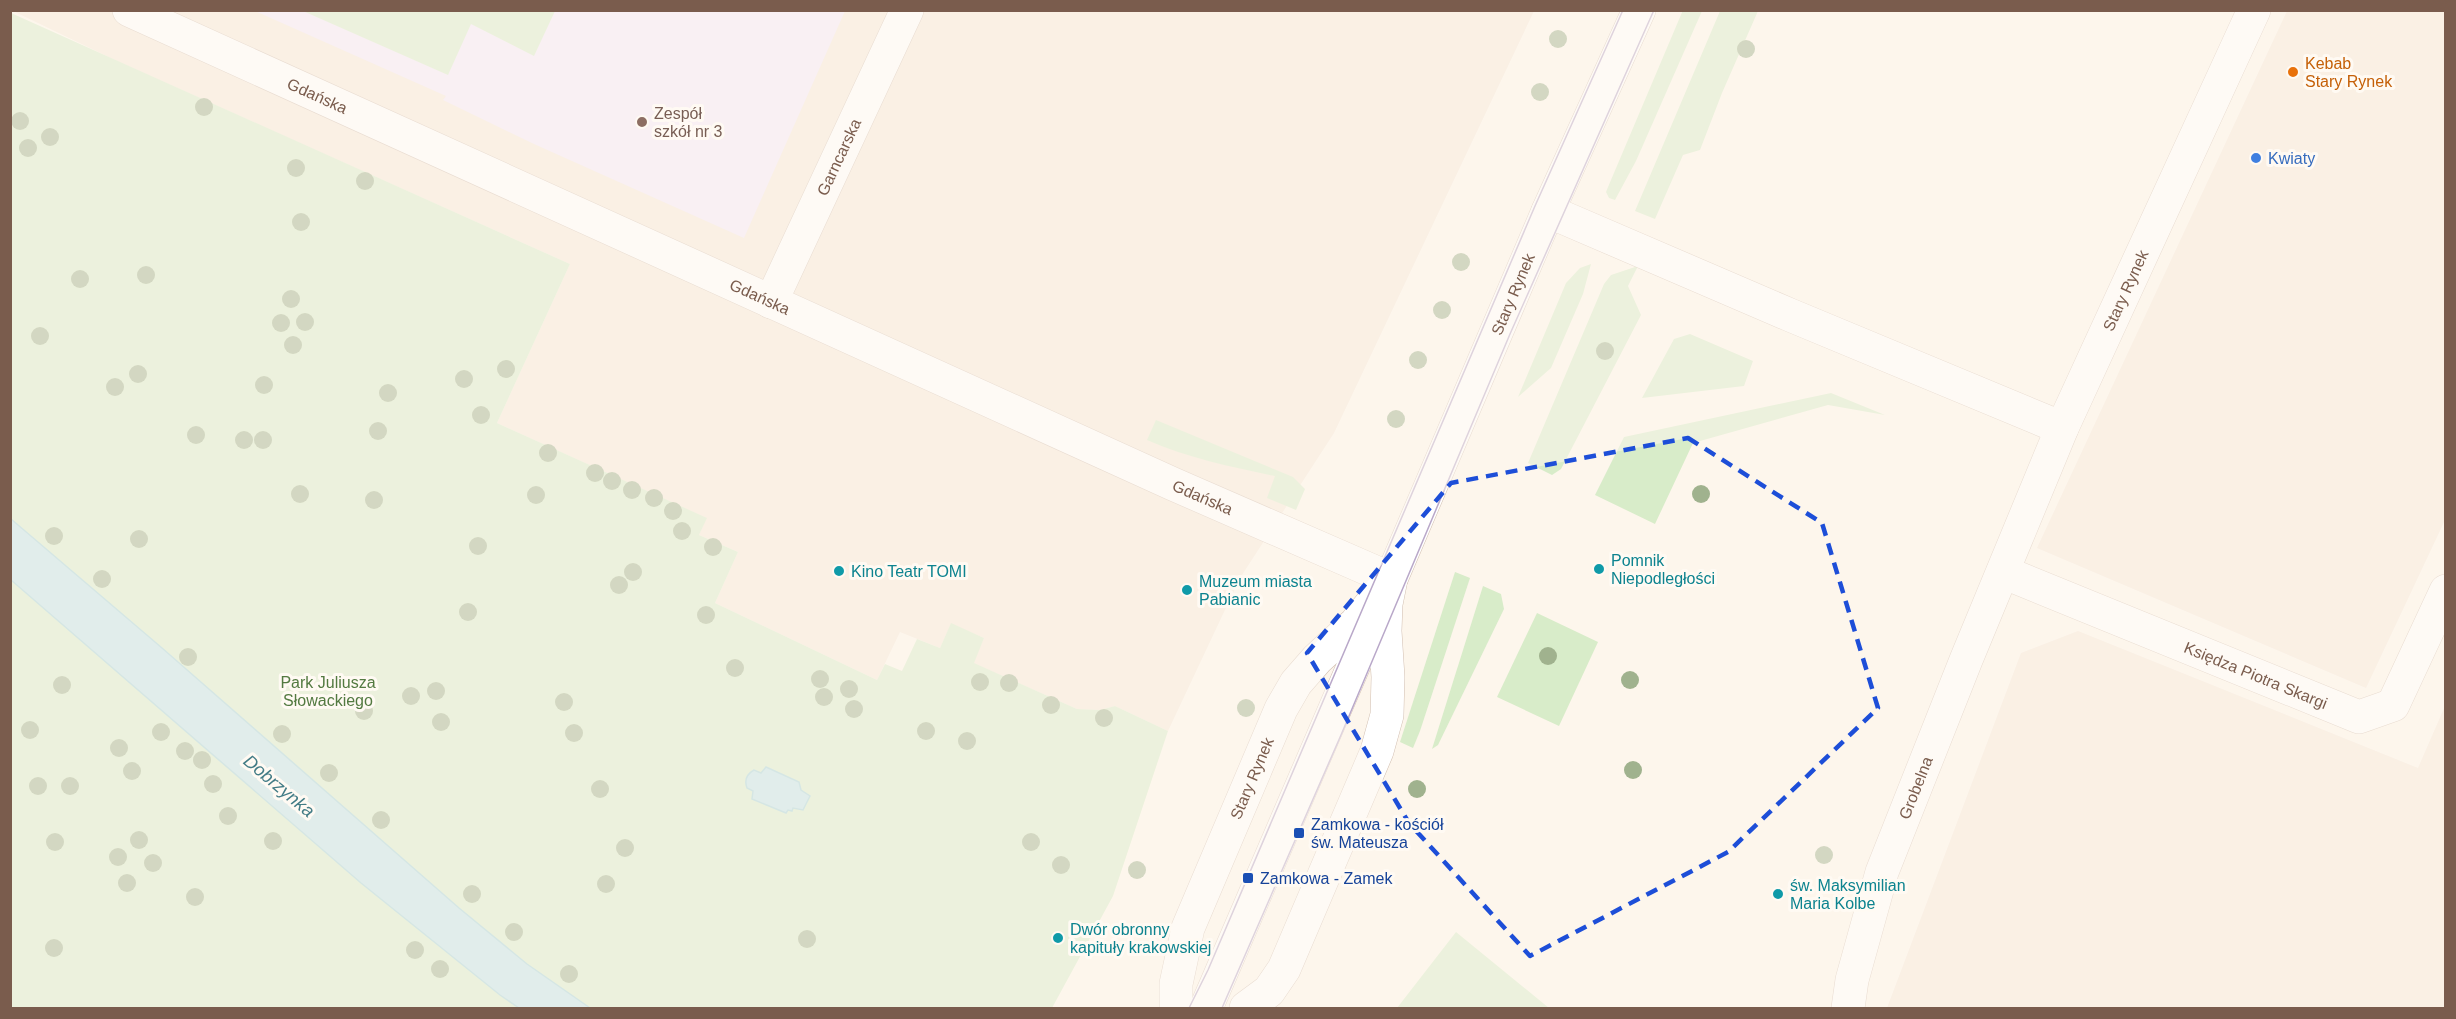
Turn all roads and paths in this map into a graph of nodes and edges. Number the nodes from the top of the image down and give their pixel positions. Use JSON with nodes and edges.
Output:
{"nodes":[{"id":1,"x":129,"y":10,"type":"edge"},
{"id":2,"x":907,"y":10,"type":"edge"},
{"id":3,"x":1639,"y":10,"type":"edge"},
{"id":4,"x":2254,"y":10,"type":"edge"},
{"id":5,"x":1548,"y":211,"type":"junction"},
{"id":6,"x":771,"y":302,"type":"junction"},
{"id":7,"x":2062,"y":428,"type":"junction"},
{"id":8,"x":2002,"y":572,"type":"junction"},
{"id":9,"x":1391,"y":579,"type":"junction"},
{"id":10,"x":2445,"y":591,"type":"edge"},
{"id":11,"x":1176,"y":1008,"type":"edge"},
{"id":12,"x":1206,"y":1008,"type":"edge"},
{"id":13,"x":1246,"y":1008,"type":"edge"},
{"id":14,"x":1848,"y":1008,"type":"edge"}],
"edges":[{"from":1,"to":6,"type":"street","name":"Gdańska"},
{"from":2,"to":6,"type":"street","name":"Garncarska"},
{"from":3,"to":5,"type":"street","name":"Stary Rynek"},
{"from":4,"to":7,"type":"street","name":"Stary Rynek"},
{"from":5,"to":7,"type":"street"},
{"from":5,"to":9,"type":"street","name":"Stary Rynek"},
{"from":6,"to":9,"type":"street","name":"Gdańska"},
{"from":7,"to":8,"type":"street","name":"Stary Rynek"},
{"from":8,"to":10,"type":"street","name":"Księdza Piotra Skargi"},
{"from":8,"to":14,"type":"street","name":"Grobelna"},
{"from":9,"to":11,"type":"street","name":"Stary Rynek"},
{"from":9,"to":12,"type":"street"},
{"from":9,"to":13,"type":"street","name":"Stary Rynek"}]}
